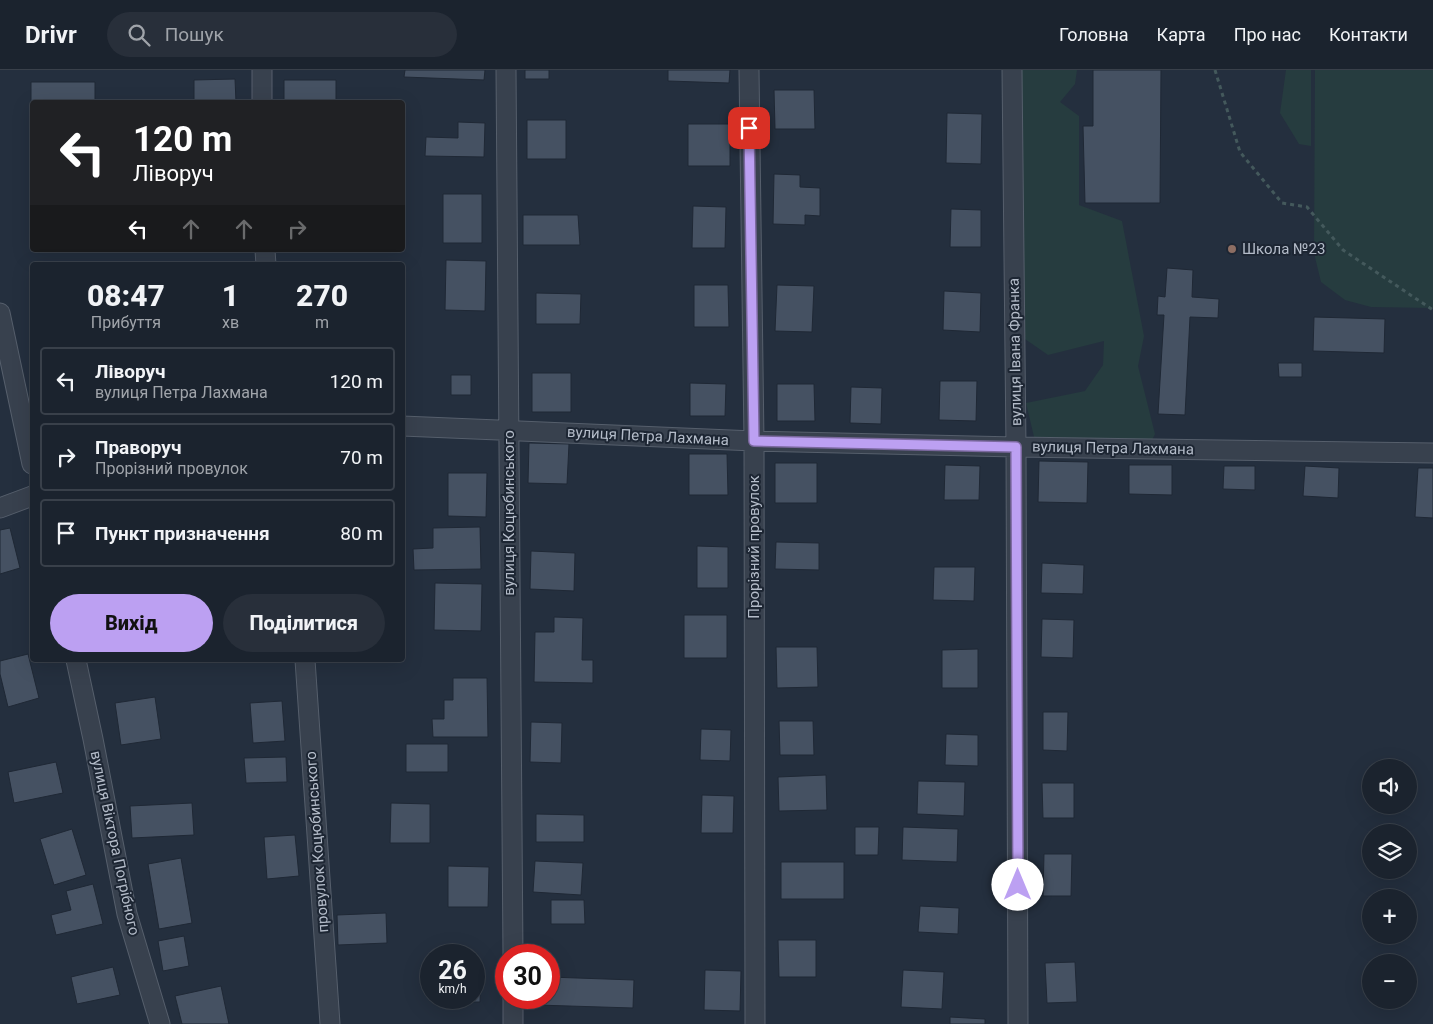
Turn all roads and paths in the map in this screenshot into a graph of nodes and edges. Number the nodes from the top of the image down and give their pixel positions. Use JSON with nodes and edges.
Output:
{"nodes":[{"id":1,"x":262,"y":70,"type":"edge"},
{"id":2,"x":506,"y":70,"type":"edge"},
{"id":3,"x":748,"y":70,"type":"edge"},
{"id":4,"x":1012,"y":70,"type":"edge"},
{"id":5,"x":1214,"y":70,"type":"edge"},
{"id":6,"x":262,"y":100,"type":"edge"},
{"id":7,"x":1433,"y":310,"type":"edge"},
{"id":8,"x":0,"y":314,"type":"edge"},
{"id":9,"x":26,"y":410,"type":"edge"},
{"id":10,"x":405,"y":426,"type":"edge"},
{"id":11,"x":508,"y":429,"type":"junction"},
{"id":12,"x":754,"y":441,"type":"junction"},
{"id":13,"x":30,"y":446,"type":"edge"},
{"id":14,"x":1016,"y":447,"type":"junction"},
{"id":15,"x":1433,"y":453,"type":"edge"},
{"id":16,"x":30,"y":497,"type":"edge"},
{"id":17,"x":0,"y":508,"type":"edge"},
{"id":18,"x":76,"y":662,"type":"edge"},
{"id":19,"x":305,"y":662,"type":"edge"},
{"id":20,"x":513,"y":944,"type":"edge"},
{"id":21,"x":513,"y":1009,"type":"edge"},
{"id":22,"x":160,"y":1024,"type":"edge"},
{"id":23,"x":330,"y":1024,"type":"edge"},
{"id":24,"x":513,"y":1024,"type":"edge"},
{"id":25,"x":755,"y":1024,"type":"edge"},
{"id":26,"x":1018,"y":1024,"type":"edge"}],
"edges":[{"from":1,"to":6,"type":"street"},
{"from":2,"to":11,"type":"street","name":"вулиця Коцюбинського"},
{"from":3,"to":12,"type":"street","name":"Прорізний провулок"},
{"from":4,"to":14,"type":"street","name":"вулиця Івана Франка"},
{"from":5,"to":7,"type":"path"},
{"from":8,"to":9,"type":"street"},
{"from":9,"to":13,"type":"street"},
{"from":10,"to":11,"type":"street","name":"вулиця Петра Лахмана"},
{"from":11,"to":12,"type":"street","name":"вулиця Петра Лахмана"},
{"from":11,"to":20,"type":"street","name":"вулиця Коцюбинського"},
{"from":12,"to":14,"type":"street","name":"вулиця Петра Лахмана"},
{"from":12,"to":25,"type":"street","name":"Прорізний провулок"},
{"from":14,"to":15,"type":"street","name":"вулиця Петра Лахмана"},
{"from":14,"to":26,"type":"street","name":"вулиця Івана Франка"},
{"from":16,"to":17,"type":"street"},
{"from":18,"to":22,"type":"street","name":"вулиця Віктора Погрібного"},
{"from":19,"to":23,"type":"street","name":"провулок Коцюбинського"},
{"from":21,"to":24,"type":"street"}]}
